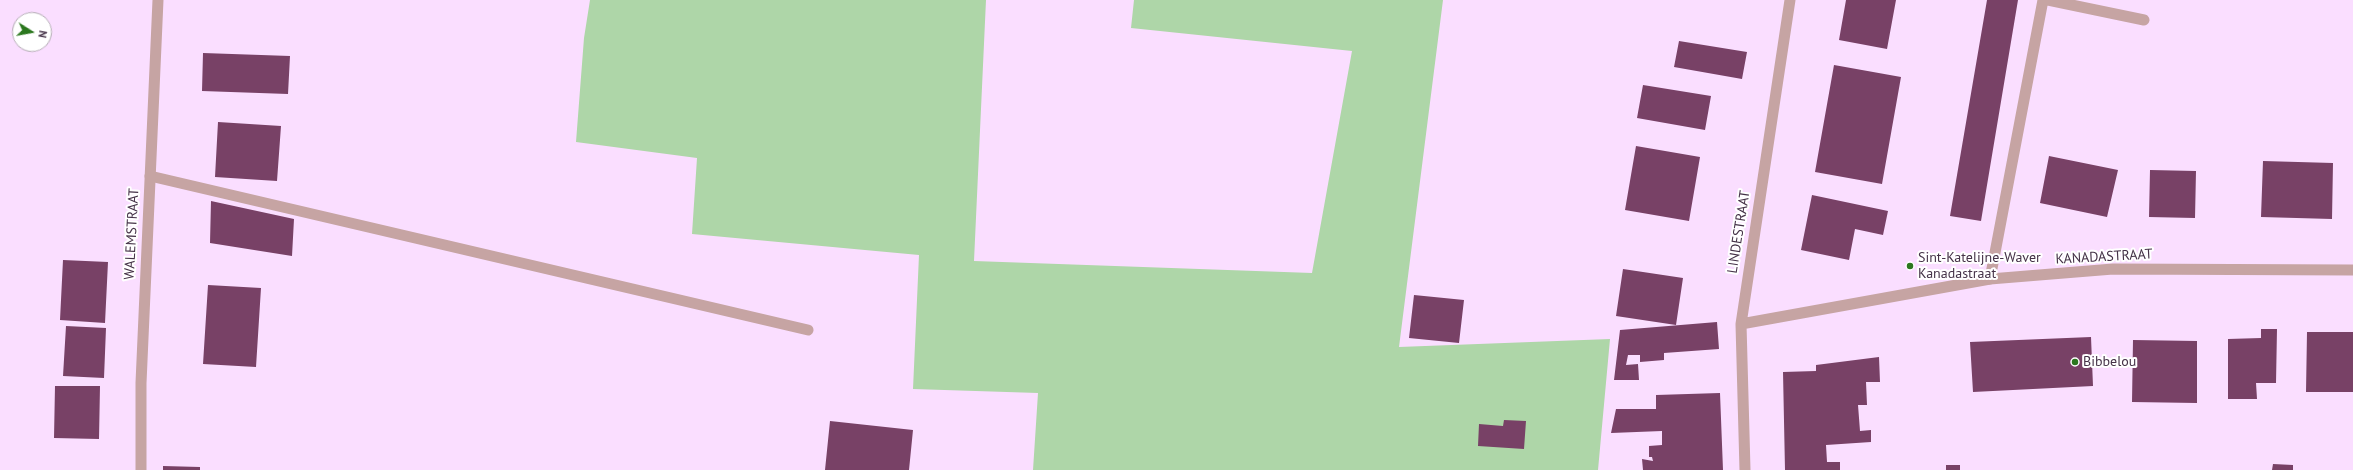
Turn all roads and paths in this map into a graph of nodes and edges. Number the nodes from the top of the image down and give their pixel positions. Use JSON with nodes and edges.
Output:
{"nodes":[{"id":1,"x":158,"y":0,"type":"edge"},
{"id":2,"x":1790,"y":0,"type":"edge"},
{"id":3,"x":2042,"y":0,"type":"edge"},
{"id":4,"x":2048,"y":0,"type":"edge"},
{"id":5,"x":2144,"y":20,"type":"dead end"},
{"id":6,"x":150,"y":176,"type":"junction"},
{"id":7,"x":2353,"y":270,"type":"edge"},
{"id":8,"x":1990,"y":279,"type":"junction"},
{"id":9,"x":1741,"y":324,"type":"junction"},
{"id":10,"x":808,"y":330,"type":"dead end"},
{"id":11,"x":141,"y":470,"type":"edge"},
{"id":12,"x":1745,"y":470,"type":"edge"}],
"edges":[{"from":1,"to":6,"type":"street","name":"WALEMSTRAAT"},
{"from":2,"to":9,"type":"street","name":"LINDESTRAAT"},
{"from":3,"to":8,"type":"street"},
{"from":4,"to":5,"type":"street"},
{"from":6,"to":10,"type":"street"},
{"from":6,"to":11,"type":"street","name":"WALEMSTRAAT"},
{"from":7,"to":8,"type":"street","name":"KANADASTRAAT"},
{"from":8,"to":9,"type":"street","name":"KANADASTRAAT"},
{"from":9,"to":12,"type":"street","name":"LINDESTRAAT"}]}
